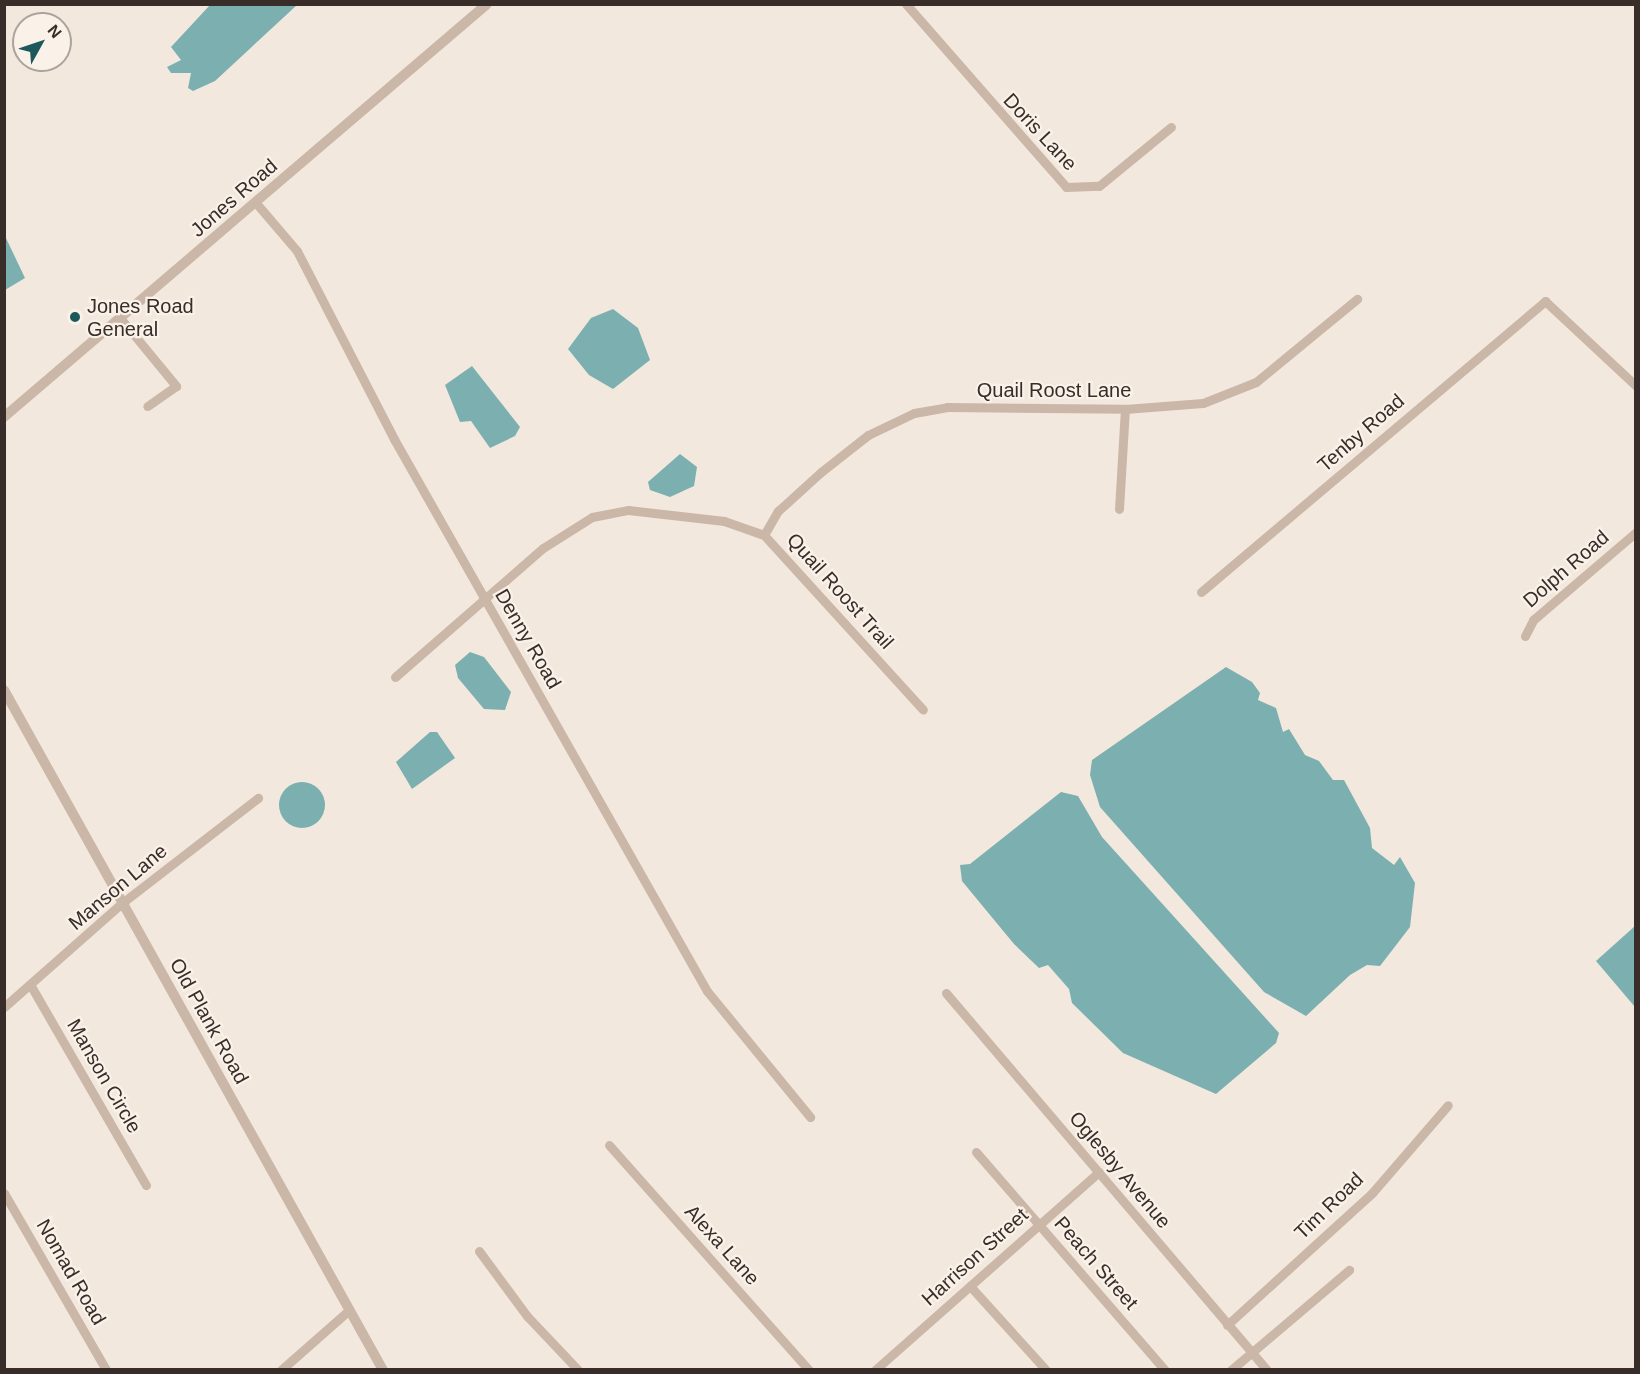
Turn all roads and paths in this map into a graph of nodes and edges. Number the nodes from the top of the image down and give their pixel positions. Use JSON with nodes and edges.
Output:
{"nodes":[{"id":1,"x":487,"y":4,"type":"edge"},
{"id":2,"x":906,"y":4,"type":"edge"},
{"id":3,"x":1171,"y":127,"type":"dead end"},
{"id":4,"x":256,"y":203,"type":"junction"},
{"id":5,"x":1357,"y":299,"type":"dead end"},
{"id":6,"x":121,"y":319,"type":"junction"},
{"id":7,"x":1635,"y":386,"type":"edge"},
{"id":8,"x":147,"y":406,"type":"dead end"},
{"id":9,"x":1125,"y":409,"type":"junction"},
{"id":10,"x":4,"y":417,"type":"edge"},
{"id":11,"x":1119,"y":509,"type":"dead end"},
{"id":12,"x":1635,"y":532,"type":"edge"},
{"id":13,"x":764,"y":535,"type":"junction"},
{"id":14,"x":1201,"y":592,"type":"dead end"},
{"id":15,"x":484,"y":598,"type":"junction"},
{"id":16,"x":1525,"y":636,"type":"dead end"},
{"id":17,"x":395,"y":676,"type":"dead end"},
{"id":18,"x":4,"y":690,"type":"edge"},
{"id":19,"x":923,"y":710,"type":"dead end"},
{"id":20,"x":258,"y":798,"type":"dead end"},
{"id":21,"x":122,"y":903,"type":"junction"},
{"id":22,"x":31,"y":986,"type":"junction"},
{"id":23,"x":946,"y":993,"type":"dead end"},
{"id":24,"x":4,"y":1007,"type":"edge"},
{"id":25,"x":1448,"y":1105,"type":"dead end"},
{"id":26,"x":810,"y":1117,"type":"dead end"},
{"id":27,"x":609,"y":1145,"type":"dead end"},
{"id":28,"x":976,"y":1152,"type":"dead end"},
{"id":29,"x":1099,"y":1172,"type":"junction"},
{"id":30,"x":146,"y":1185,"type":"dead end"},
{"id":31,"x":4,"y":1193,"type":"edge"},
{"id":32,"x":1038,"y":1225,"type":"junction"},
{"id":33,"x":479,"y":1251,"type":"dead end"},
{"id":34,"x":1348,"y":1270,"type":"dead end"},
{"id":35,"x":970,"y":1286,"type":"junction"},
{"id":36,"x":349,"y":1310,"type":"junction"},
{"id":37,"x":1227,"y":1325,"type":"junction"},
{"id":38,"x":1251,"y":1353,"type":"junction"},
{"id":39,"x":283,"y":1368,"type":"edge"},
{"id":40,"x":106,"y":1370,"type":"edge"},
{"id":41,"x":383,"y":1370,"type":"edge"},
{"id":42,"x":578,"y":1370,"type":"edge"},
{"id":43,"x":809,"y":1370,"type":"edge"},
{"id":44,"x":875,"y":1370,"type":"edge"},
{"id":45,"x":1046,"y":1370,"type":"edge"},
{"id":46,"x":1165,"y":1370,"type":"edge"},
{"id":47,"x":1231,"y":1370,"type":"edge"},
{"id":48,"x":1267,"y":1370,"type":"edge"}],
"edges":[{"from":1,"to":4,"type":"street","name":"Jones Road"},
{"from":2,"to":3,"type":"street","name":"Doris Lane"},
{"from":4,"to":6,"type":"street","name":"Jones Road"},
{"from":4,"to":15,"type":"street","name":"Denny Road"},
{"from":5,"to":9,"type":"street","name":"Quail Roost Lane"},
{"from":6,"to":8,"type":"street"},
{"from":6,"to":10,"type":"street","name":"Jones Road"},
{"from":7,"to":14,"type":"street","name":"Tenby Road"},
{"from":9,"to":11,"type":"street"},
{"from":9,"to":13,"type":"street","name":"Quail Roost Lane"},
{"from":12,"to":16,"type":"street","name":"Dolph Road"},
{"from":13,"to":15,"type":"street","name":"Quail Roost Trail"},
{"from":13,"to":19,"type":"street","name":"Quail Roost Trail"},
{"from":15,"to":17,"type":"street"},
{"from":15,"to":26,"type":"street","name":"Denny Road"},
{"from":18,"to":21,"type":"street","name":"Old Plank Road"},
{"from":20,"to":21,"type":"street","name":"Manson Lane"},
{"from":21,"to":22,"type":"street","name":"Manson Lane"},
{"from":21,"to":36,"type":"street","name":"Old Plank Road"},
{"from":22,"to":24,"type":"street","name":"Manson Lane"},
{"from":22,"to":30,"type":"street","name":"Manson Circle"},
{"from":23,"to":29,"type":"street","name":"Oglesby Avenue"},
{"from":25,"to":37,"type":"street","name":"Tim Road"},
{"from":27,"to":43,"type":"street","name":"Alexa Lane"},
{"from":28,"to":32,"type":"street","name":"Peach Street"},
{"from":29,"to":32,"type":"street","name":"Harrison Street"},
{"from":29,"to":37,"type":"street","name":"Oglesby Avenue"},
{"from":31,"to":40,"type":"street","name":"Nomad Road"},
{"from":32,"to":35,"type":"street","name":"Harrison Street"},
{"from":32,"to":46,"type":"street","name":"Peach Street"},
{"from":33,"to":42,"type":"street"},
{"from":34,"to":38,"type":"street"},
{"from":35,"to":44,"type":"street","name":"Harrison Street"},
{"from":35,"to":45,"type":"street"},
{"from":36,"to":39,"type":"street"},
{"from":36,"to":41,"type":"street","name":"Old Plank Road"},
{"from":37,"to":38,"type":"street","name":"Oglesby Avenue"},
{"from":38,"to":47,"type":"street"},
{"from":38,"to":48,"type":"street","name":"Oglesby Avenue"}]}
